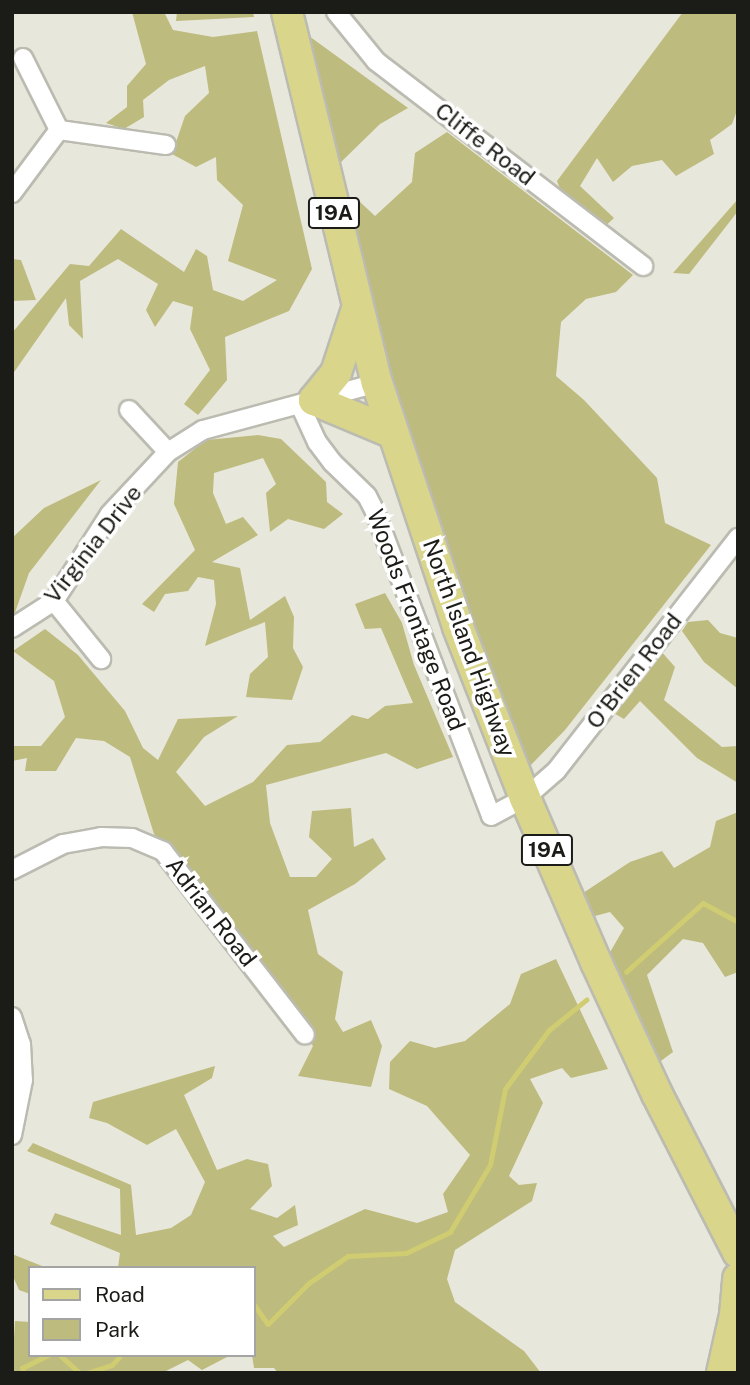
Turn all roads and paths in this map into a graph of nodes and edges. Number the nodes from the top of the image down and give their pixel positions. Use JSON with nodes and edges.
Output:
{"nodes":[{"id":1,"x":287,"y":12,"type":"edge"},
{"id":2,"x":336,"y":12,"type":"edge"},
{"id":3,"x":23,"y":58,"type":"dead end"},
{"id":4,"x":59,"y":130,"type":"junction"},
{"id":5,"x":166,"y":145,"type":"dead end"},
{"id":6,"x":12,"y":193,"type":"edge"},
{"id":7,"x":643,"y":266,"type":"dead end"},
{"id":8,"x":357,"y":309,"type":"junction"},
{"id":9,"x":377,"y":383,"type":"junction"},
{"id":10,"x":307,"y":402,"type":"junction"},
{"id":11,"x":129,"y":410,"type":"dead end"},
{"id":12,"x":393,"y":433,"type":"junction"},
{"id":13,"x":168,"y":452,"type":"junction"},
{"id":14,"x":738,"y":538,"type":"edge"},
{"id":15,"x":54,"y":601,"type":"junction"},
{"id":16,"x":12,"y":628,"type":"edge"},
{"id":17,"x":102,"y":659,"type":"dead end"},
{"id":18,"x":525,"y":798,"type":"junction"},
{"id":19,"x":12,"y":870,"type":"edge"},
{"id":20,"x":12,"y":1017,"type":"edge"},
{"id":21,"x":305,"y":1035,"type":"dead end"},
{"id":22,"x":12,"y":1135,"type":"edge"},
{"id":23,"x":738,"y":1252,"type":"edge"},
{"id":24,"x":738,"y":1278,"type":"edge"},
{"id":25,"x":722,"y":1373,"type":"edge"}],
"edges":[{"from":1,"to":8,"type":"main road","name":"North Island Highway","number":"19A"},
{"from":2,"to":7,"type":"street","name":"Cliffe Road"},
{"from":3,"to":4,"type":"street"},
{"from":4,"to":5,"type":"street"},
{"from":4,"to":6,"type":"street"},
{"from":8,"to":9,"type":"main road","name":"North Island Highway","number":"19A"},
{"from":8,"to":10,"type":"main road"},
{"from":9,"to":10,"type":"street","name":"Virginia Drive"},
{"from":9,"to":12,"type":"main road","name":"North Island Highway","number":"19A"},
{"from":10,"to":12,"type":"main road"},
{"from":10,"to":13,"type":"street","name":"Virginia Drive"},
{"from":10,"to":18,"type":"street","name":"Woods Frontage Road"},
{"from":11,"to":13,"type":"street"},
{"from":12,"to":18,"type":"main road","name":"North Island Highway","number":"19A"},
{"from":13,"to":15,"type":"street","name":"Virginia Drive"},
{"from":14,"to":18,"type":"street","name":"O'Brien Road"},
{"from":15,"to":16,"type":"street","name":"Virginia Drive"},
{"from":15,"to":17,"type":"street"},
{"from":18,"to":23,"type":"main road","name":"North Island Highway","number":"19A"},
{"from":19,"to":21,"type":"street","name":"Adrian Road"},
{"from":20,"to":22,"type":"street"},
{"from":24,"to":25,"type":"main road"}]}
